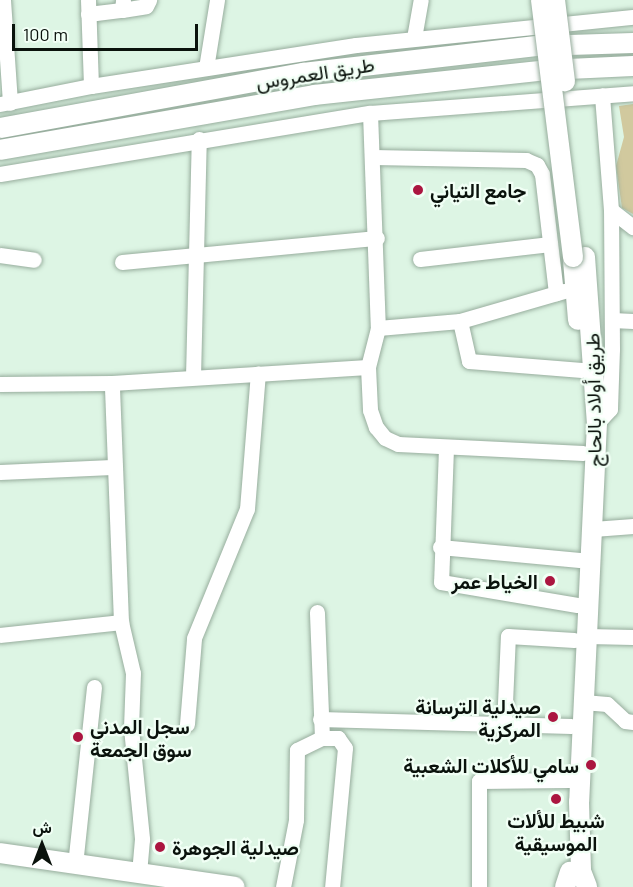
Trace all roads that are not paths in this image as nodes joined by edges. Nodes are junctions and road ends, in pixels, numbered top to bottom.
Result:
1 (3, 0) edge
2 (149, 0) edge
3 (217, 0) edge
4 (421, 0) edge
5 (541, 0) edge
6 (555, 0) edge
7 (122, 5) edge
8 (88, 7) edge
9 (633, 17) edge
10 (414, 38) junction
11 (633, 43) edge
12 (633, 66) edge
13 (206, 68) junction
14 (91, 86) junction
15 (633, 93) edge
16 (602, 95) junction
17 (5, 103) edge
18 (370, 113) junction
19 (0, 128) edge
20 (199, 139) junction
21 (0, 150) edge
22 (373, 157) junction
23 (0, 174) edge
24 (611, 210) junction
25 (633, 227) edge
26 (377, 238) junction
27 (550, 244) junction
28 (0, 255) edge
29 (196, 255) junction
30 (579, 257) junction
31 (420, 259) dead end
32 (34, 260) dead end
33 (122, 262) dead end
34 (565, 291) junction
35 (612, 320) junction
36 (460, 321) junction
37 (633, 321) edge
38 (378, 328) junction
39 (368, 367) junction
40 (582, 370) junction
41 (258, 373) junction
42 (193, 377) junction
43 (112, 383) junction
44 (0, 384) edge
45 (597, 423) junction
46 (446, 448) junction
47 (583, 453) junction
48 (112, 467) junction
49 (0, 472) edge
50 (633, 526) edge
51 (593, 529) junction
52 (440, 547) junction
53 (579, 560) junction
54 (577, 605) junction
55 (317, 612) dead end
56 (121, 622) junction
57 (0, 635) edge
58 (633, 637) edge
59 (581, 638) junction
60 (94, 687) dead end
61 (583, 702) junction
62 (320, 719) junction
63 (633, 722) edge
64 (187, 724) dead end
65 (504, 726) junction
66 (571, 726) junction
67 (322, 738) junction
68 (572, 793) junction
69 (0, 853) edge
70 (75, 865) junction
71 (139, 872) junction
72 (163, 882) edge
73 (569, 882) edge
74 (235, 887) edge
75 (283, 887) edge
76 (332, 887) edge
77 (479, 887) edge
78 (587, 887) edge

1 - 17 street
2 - 7 street
3 - 13 street
4 - 10 street
5 - 30 main road, طريق أولاد بالحاج, bridge
6 - 30 main road, طريق أولاد بالحاج, bridge
7 - 8 street
8 - 14 street
9 - 10 street
10 - 13 street
11 - 19 main road, طريق العمروس
12 - 21 main road, طريق العمروس
13 - 14 street
14 - 17 street
15 - 16 street
16 - 18 street
16 - 24 street
18 - 20 street
18 - 22 street
20 - 23 street
20 - 29 street
22 - 26 street
22 - 27 street
24 - 25 street
24 - 35 street
26 - 29 street
26 - 38 street
27 - 31 street
27 - 34 street
28 - 32 street
29 - 33 street
29 - 42 street
30 - 34 main road, طريق أولاد بالحاج
30 - 45 main road, طريق أولاد بالحاج
34 - 36 street
34 - 40 main road, طريق أولاد بالحاج
35 - 37 street
35 - 45 street
36 - 38 street
36 - 40 street
38 - 39 street
39 - 41 street
39 - 46 street
40 - 47 main road, طريق أولاد بالحاج
41 - 42 street
41 - 64 street
42 - 43 street
43 - 44 street
43 - 48 street
45 - 51 main road, طريق أولاد بالحاج
46 - 47 street
46 - 52 street
47 - 53 main road, طريق أولاد بالحاج
48 - 49 street
48 - 56 street
50 - 51 street
51 - 59 main road, طريق أولاد بالحاج
52 - 53 street
52 - 54 street
53 - 54 main road, طريق أولاد بالحاج
54 - 59 main road, طريق أولاد بالحاج
55 - 62 street
56 - 57 street
56 - 71 street
58 - 59 street
59 - 61 main road, طريق أولاد بالحاج
59 - 65 street
59 - 66 main road, طريق أولاد بالحاج
60 - 70 street
61 - 63 street
61 - 68 main road, طريق أولاد بالحاج
62 - 65 street
62 - 67 street
65 - 66 street
66 - 68 main road, طريق أولاد بالحاج
67 - 75 street
67 - 76 street
68 - 73 main road
68 - 77 street
68 - 78 main road
69 - 70 main road
70 - 71 main road
71 - 72 main road
72 - 74 main road

